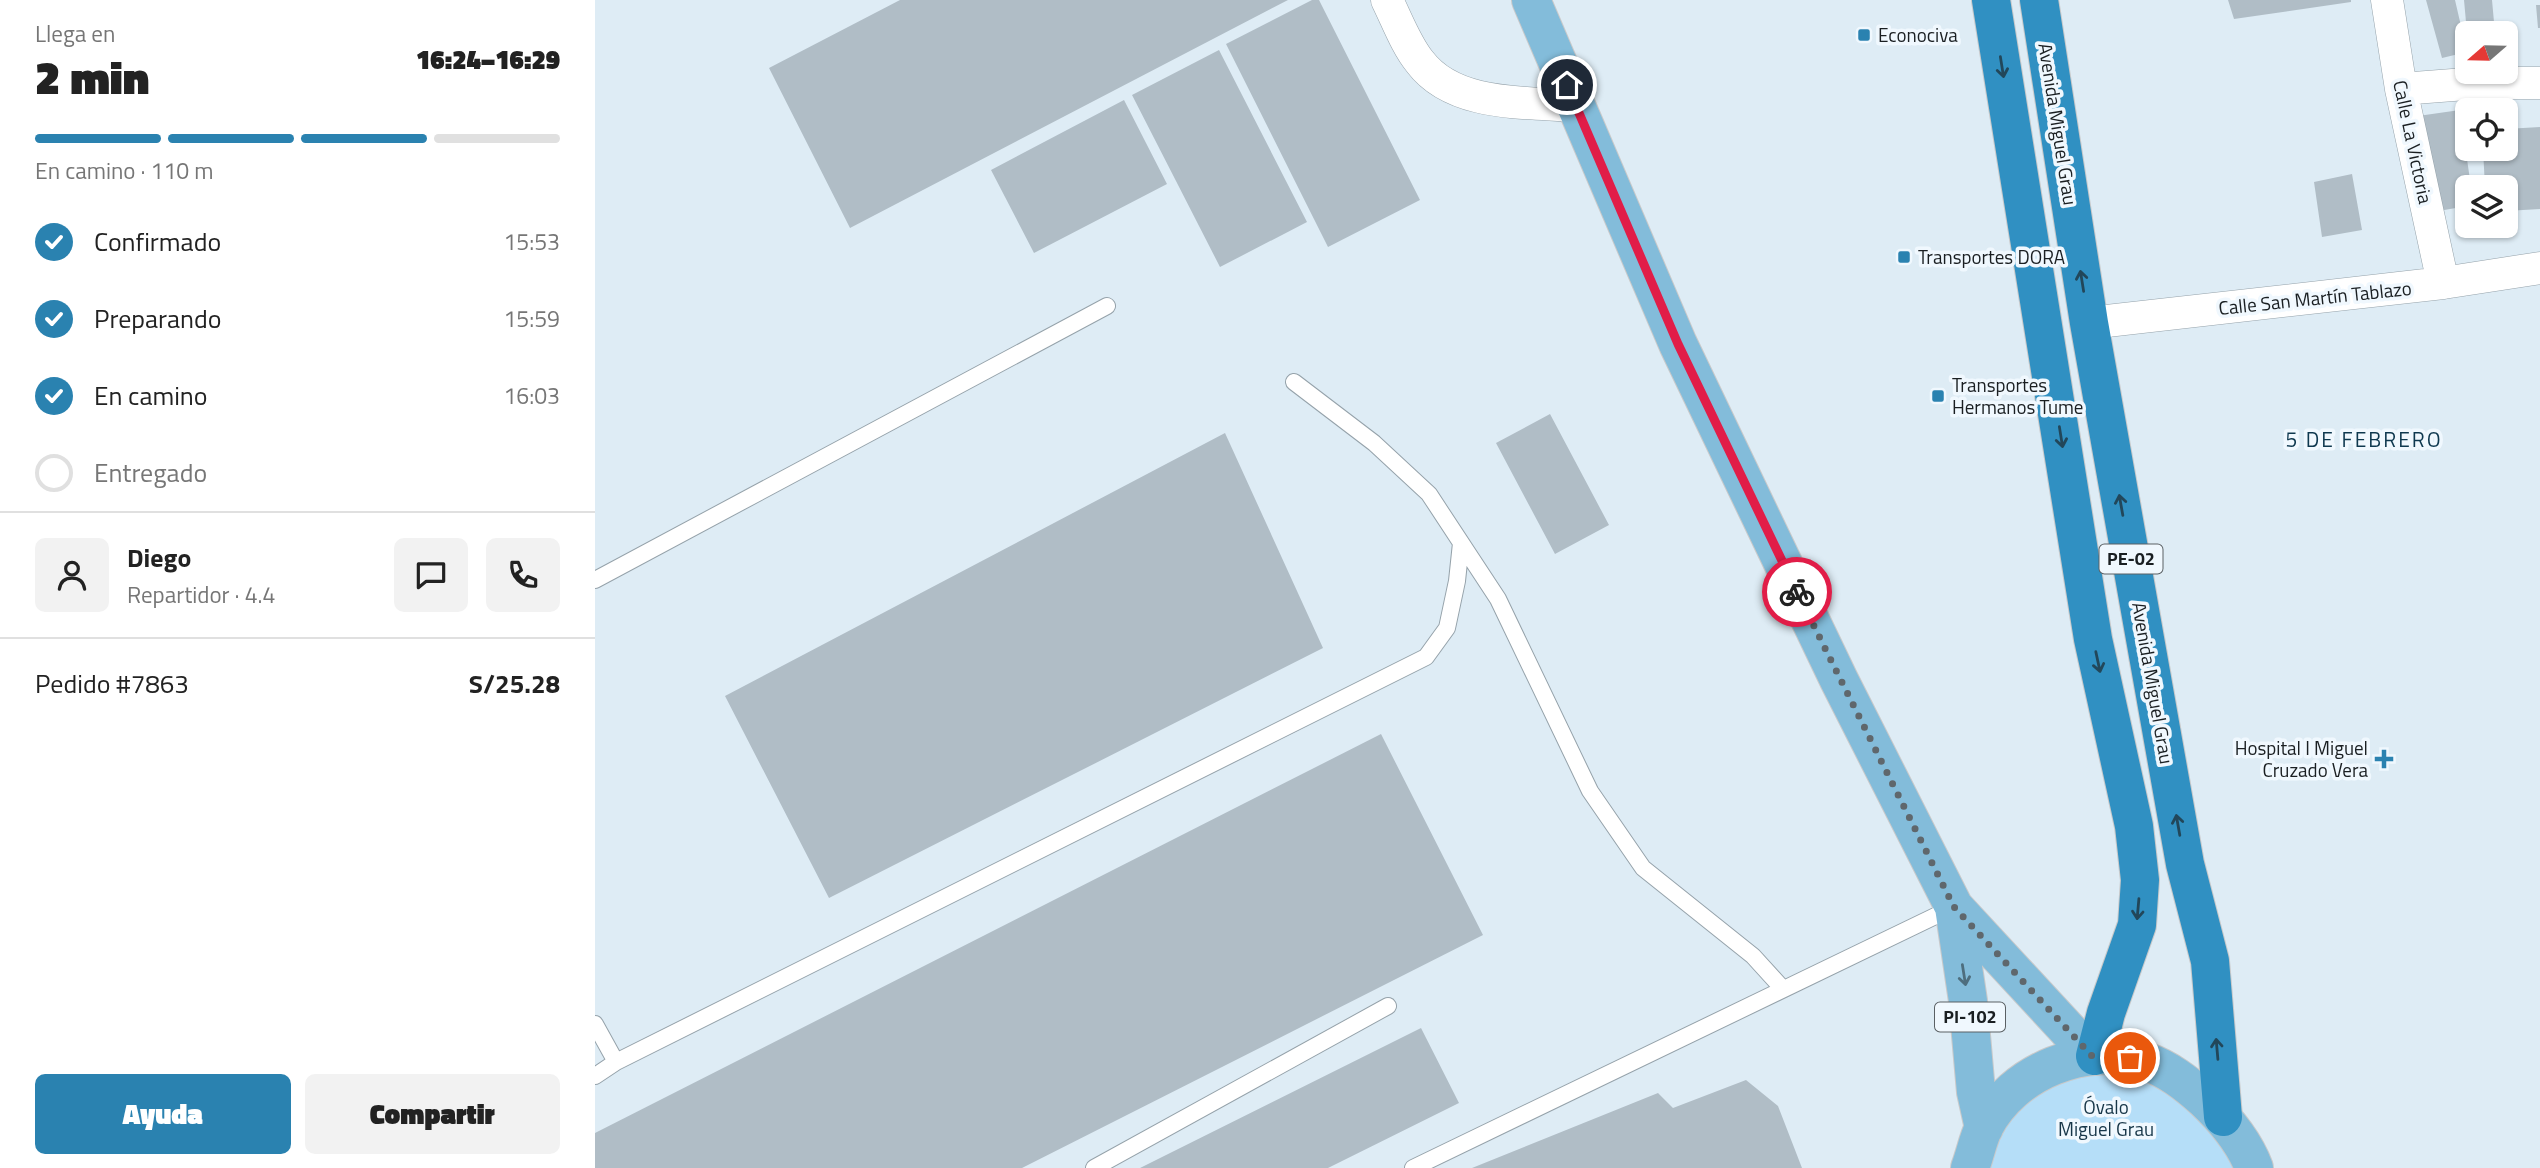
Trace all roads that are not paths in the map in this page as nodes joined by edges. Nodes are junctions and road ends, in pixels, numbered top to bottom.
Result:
1 (1387, 0) edge
2 (1531, 0) edge
3 (1991, 0) edge
4 (2039, 0) edge
5 (2387, 0) edge
6 (2540, 83) edge
7 (2401, 89) junction
8 (1576, 106) junction
9 (2540, 268) edge
10 (2443, 283) junction
11 (1107, 306) dead end
12 (2089, 323) junction
13 (1294, 382) dead end
14 (1461, 543) junction
15 (595, 580) edge
16 (1954, 907) junction
17 (1783, 989) junction
18 (1388, 1006) dead end
19 (595, 1024) edge
20 (2093, 1056) junction
21 (616, 1062) junction
22 (595, 1076) edge
23 (2223, 1117) junction
24 (1984, 1128) junction
25 (2260, 1164) edge
26 (1094, 1168) edge
27 (1413, 1168) edge
28 (1970, 1168) edge

1 - 8 street
2 - 8 main road, PI-102
3 -> 20 highway, PE-02
12 -> 4 highway, Avenida Miguel Grau / PE-02
5 - 7 street, Calle La Victoria
6 - 7 street
7 - 10 street, Calle La Victoria
8 - 16 main road, PI-102
9 - 10 street, Calle San Martín Tablazo
10 - 12 street, Calle San Martín Tablazo
11 - 15 lane
23 -> 12 highway, Avenida Miguel Grau / PE-02
13 - 14 lane
14 - 17 lane
14 - 21 lane
16 - 17 lane
16 - 20 main road, PI-102
16 -> 24 main road, PI-102
17 - 27 lane
18 - 26 lane
19 - 21 lane
20 - 23 main road, PE-02
20 - 24 main road, PE-02
21 - 22 lane
23 - 25 main road, PE-02
24 - 28 main road, PE-02

